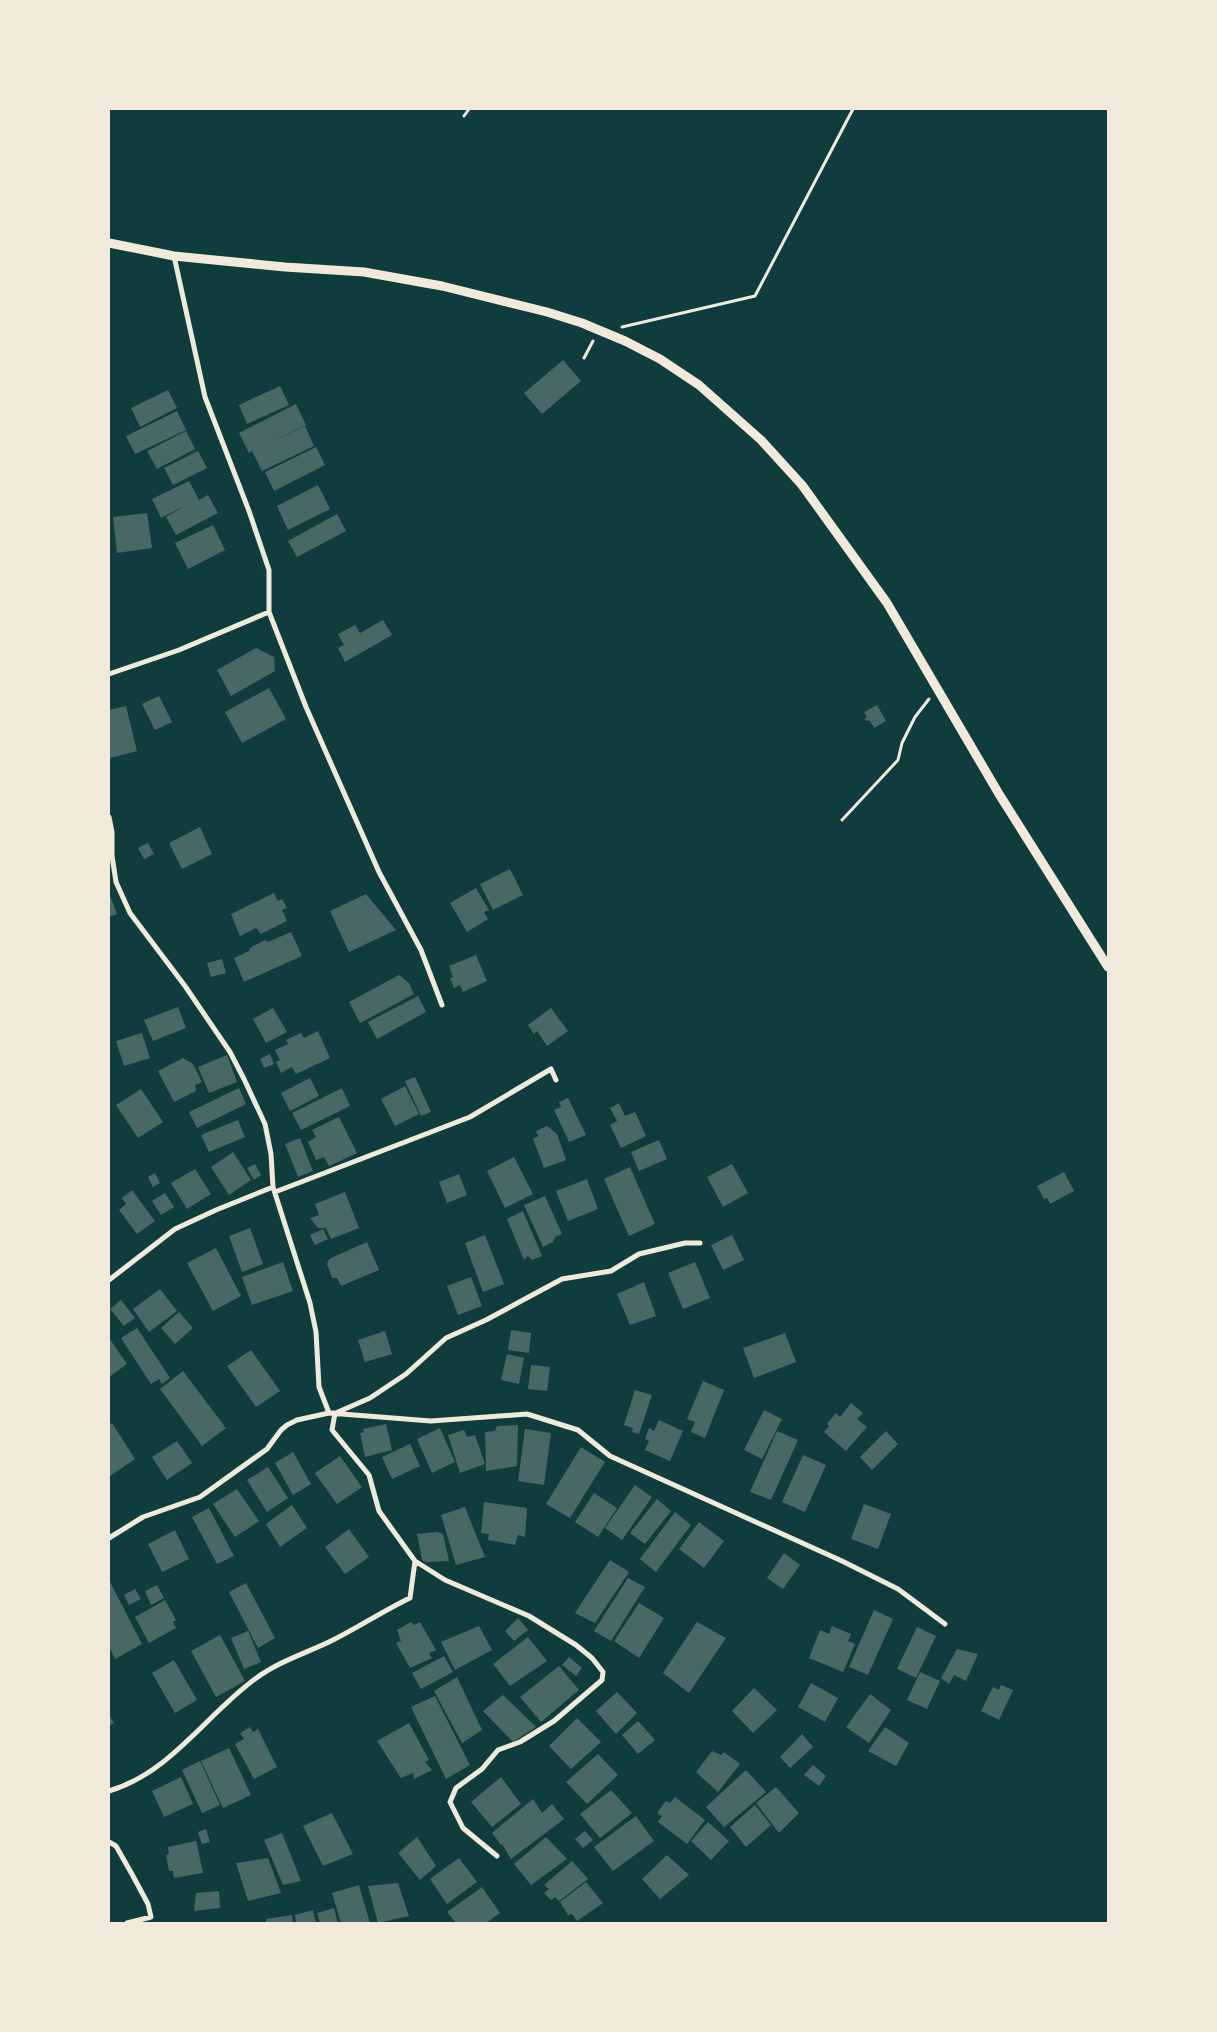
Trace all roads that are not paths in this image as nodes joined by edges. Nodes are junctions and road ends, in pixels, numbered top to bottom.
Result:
1 (109, 243) edge
2 (174, 256) junction
3 (269, 612) junction
4 (109, 674) edge
5 (109, 817) edge
6 (1108, 967) edge
7 (442, 1005) dead end
8 (556, 1080) dead end
9 (274, 1190) junction
10 (700, 1243) dead end
11 (109, 1280) edge
12 (332, 1413) junction
13 (109, 1538) edge
14 (415, 1561) junction
15 (945, 1624) dead end
16 (109, 1791) edge
17 (109, 1842) edge
18 (497, 1856) dead end
19 (127, 1923) edge

1 - 2 street
2 - 3 street
2 - 6 street
3 - 4 street
3 - 7 street
5 - 9 street
8 - 9 street
9 - 11 street
9 - 12 street
10 - 12 street
12 - 13 street
12 - 14 street
12 - 15 street
14 - 16 street
14 - 18 street
17 - 19 street

